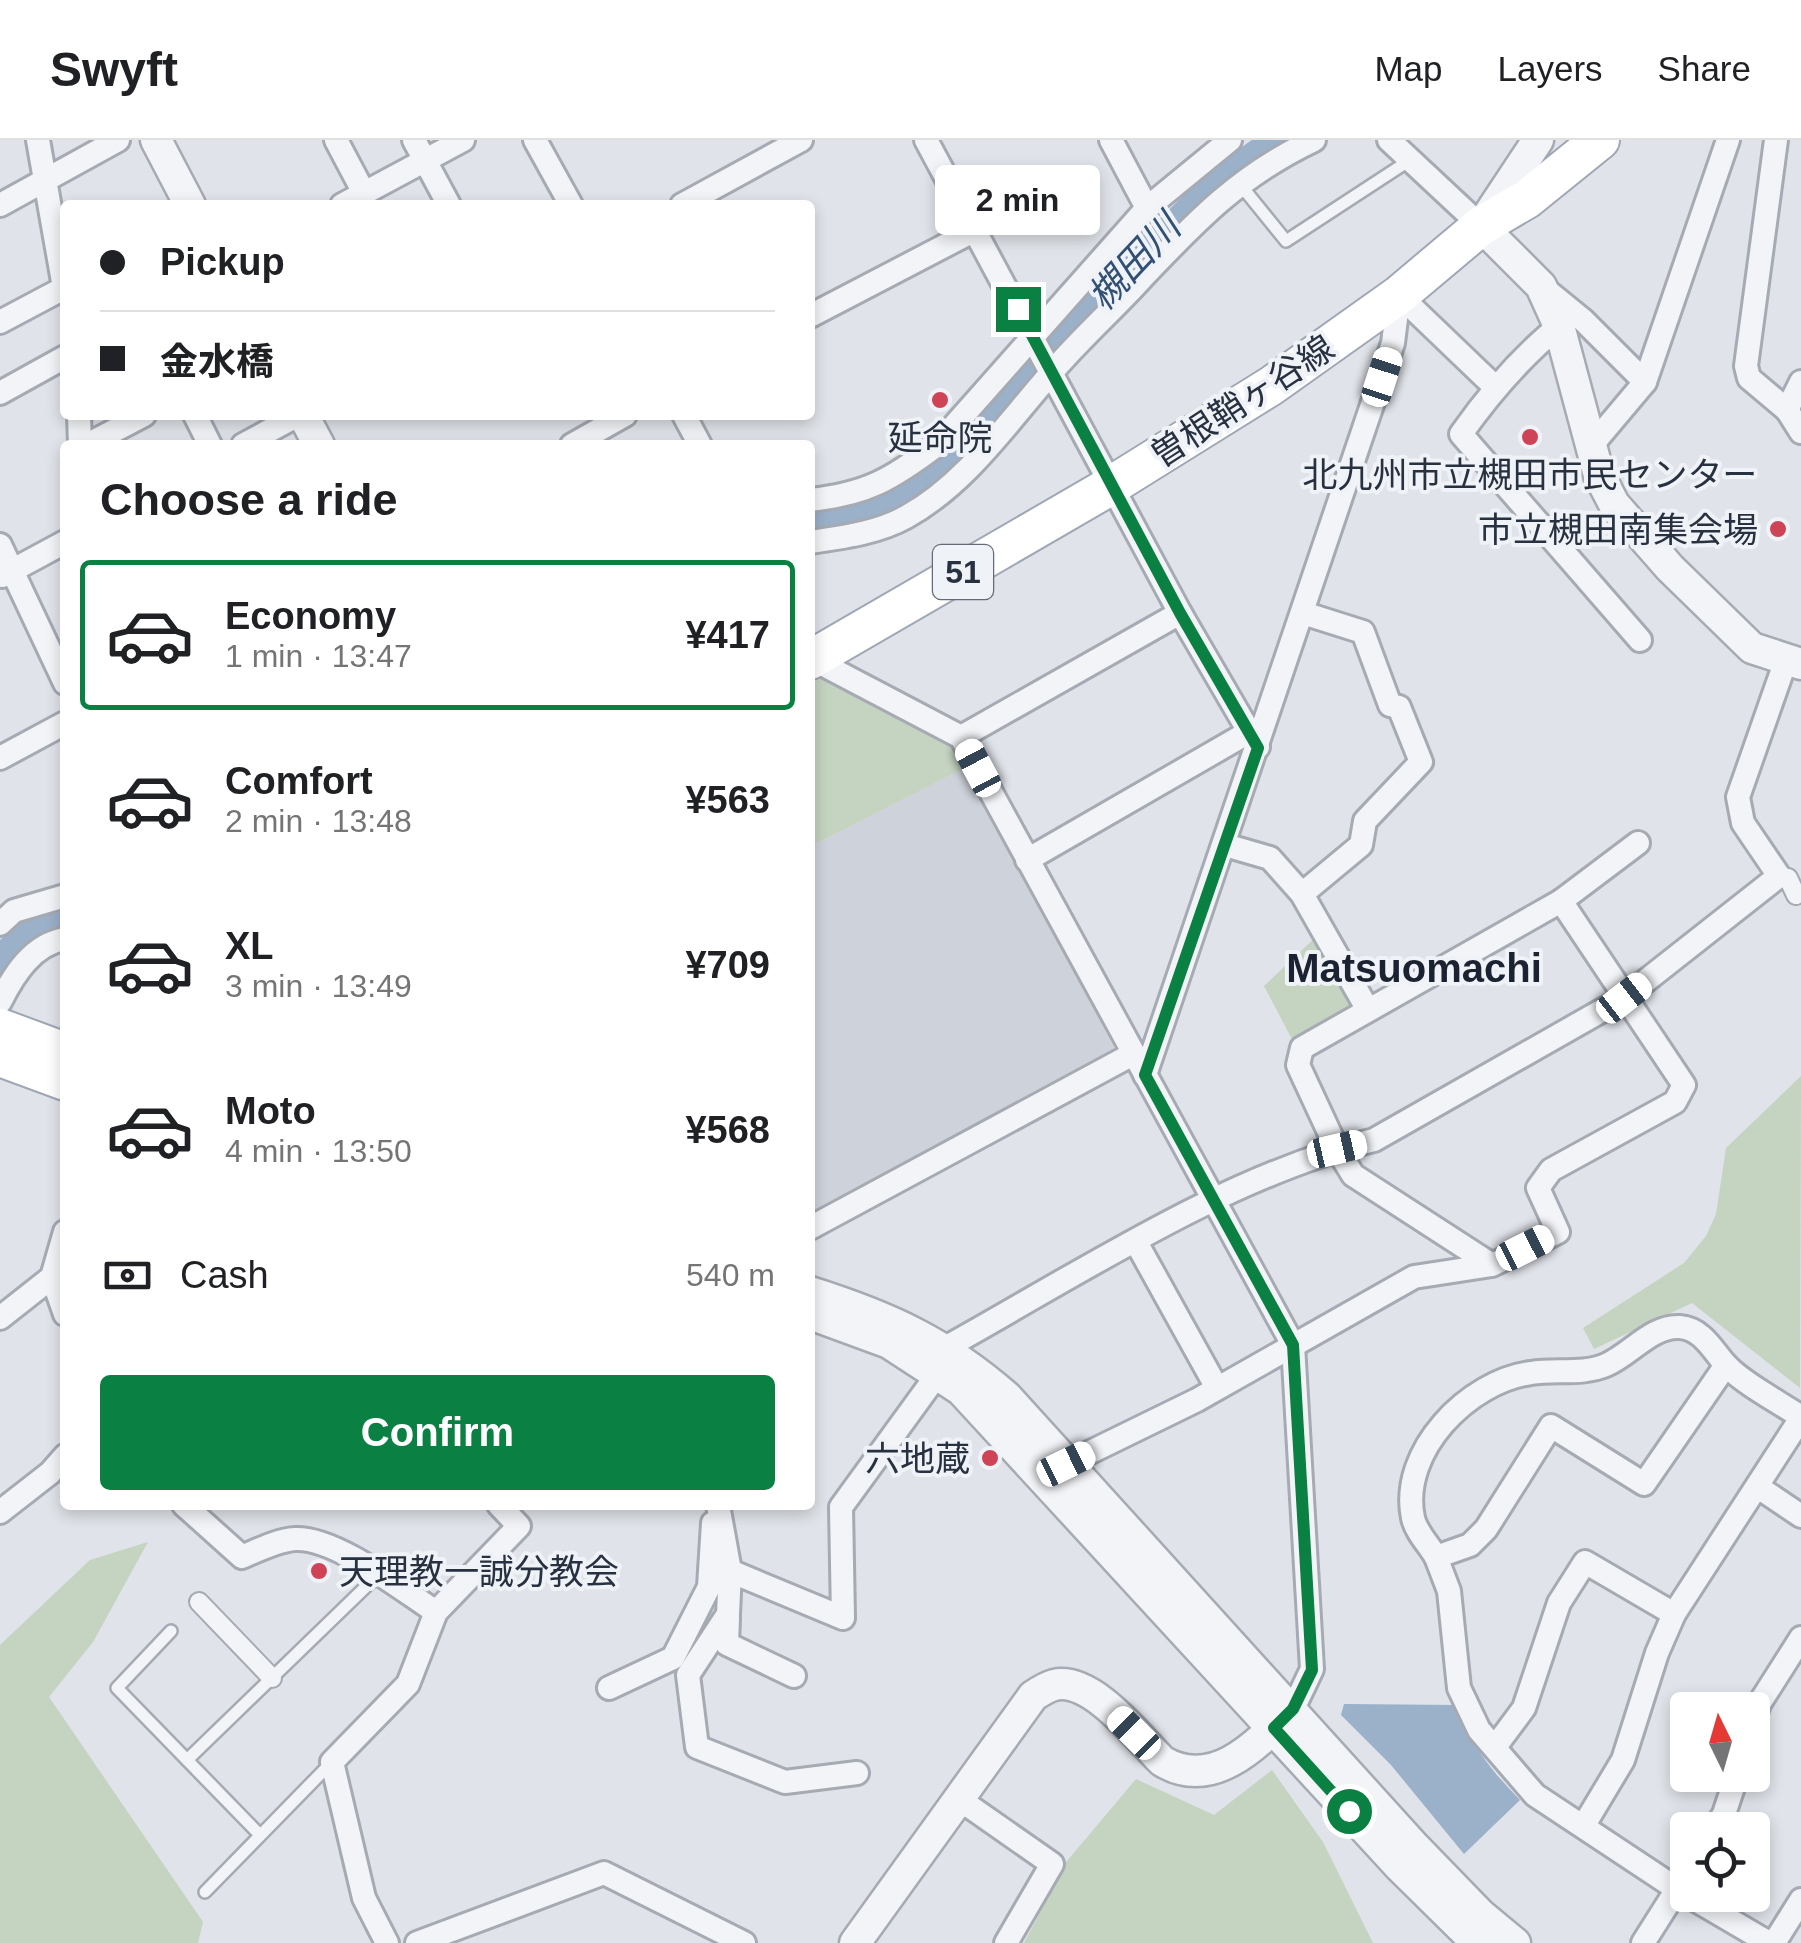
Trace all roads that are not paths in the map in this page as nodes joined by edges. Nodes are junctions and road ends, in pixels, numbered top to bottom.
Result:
1 (38, 140) edge
2 (118, 140) edge
3 (156, 140) edge
4 (336, 140) edge
5 (463, 140) edge
6 (536, 140) edge
7 (801, 140) edge
8 (926, 140) edge
9 (1111, 140) edge
10 (1230, 140) edge
11 (1314, 140) edge
12 (1390, 140) edge
13 (1538, 140) edge
14 (1728, 140) edge
15 (1776, 140) edge
16 (1594, 144) edge
17 (419, 150) edge
18 (1410, 160) junction
19 (45, 181) junction
20 (1239, 183) junction
21 (364, 193) junction
22 (187, 200) edge
23 (351, 200) edge
24 (446, 200) edge
25 (567, 200) edge
26 (691, 200) edge
27 (0, 205) edge
28 (1147, 208) junction
29 (1481, 226) junction
30 (974, 230) junction
31 (60, 267) edge
32 (1541, 286) junction
33 (60, 292) edge
34 (1399, 295) junction
35 (815, 313) edge
36 (0, 322) edge
37 (1559, 326) junction
38 (1032, 336) junction
39 (60, 360) edge
40 (1052, 372) junction
41 (1645, 382) junction
42 (1801, 382) edge
43 (1495, 387) junction
44 (0, 392) edge
45 (1787, 410) junction
46 (134, 420) edge
47 (291, 420) edge
48 (616, 420) edge
49 (1801, 432) edge
50 (94, 440) edge
51 (253, 440) edge
52 (581, 440) edge
53 (1592, 445) junction
54 (1112, 485) junction
55 (815, 499) edge
56 (815, 541) edge
57 (60, 545) edge
58 (0, 546) edge
59 (7, 573) edge
60 (1180, 613) junction
61 (1303, 613) junction
62 (56, 636) edge
63 (1640, 640) dead end
64 (815, 654) edge
65 (815, 658) edge
66 (1794, 662) edge
67 (60, 727) edge
68 (961, 737) junction
69 (1253, 740) junction
70 (0, 758) edge
71 (1638, 843) dead end
72 (1225, 845) junction
73 (1027, 860) junction
74 (1779, 876) junction
75 (1302, 894) junction
76 (1796, 896) dead end
77 (60, 897) edge
78 (1561, 901) junction
79 (0, 924) edge
80 (60, 940) edge
81 (1624, 998) junction
82 (0, 1002) edge
83 (1368, 1010) junction
84 (0, 1028) edge
85 (60, 1050) edge
86 (1133, 1054) junction
87 (0, 1057) edge
88 (1145, 1075) junction
89 (60, 1079) edge
90 (1337, 1149) junction
91 (1214, 1199) junction
92 (815, 1225) edge
93 (1136, 1242) junction
94 (60, 1249) edge
95 (1492, 1265) junction
96 (52, 1277) junction
97 (815, 1294) edge
98 (60, 1300) edge
99 (815, 1316) edge
100 (0, 1318) edge
101 (1293, 1345) junction
102 (936, 1364) junction
103 (1726, 1365) junction
104 (1217, 1388) junction
105 (1801, 1417) edge
106 (60, 1462) edge
107 (1066, 1464) junction
108 (1758, 1487) junction
109 (190, 1510) edge
110 (504, 1510) edge
111 (716, 1510) edge
112 (717, 1510) edge
113 (0, 1512) edge
114 (1801, 1516) edge
115 (1436, 1557) junction
116 (730, 1571) junction
117 (378, 1575) junction
118 (199, 1602) dead end
119 (436, 1612) junction
120 (728, 1614) junction
121 (1674, 1614) junction
122 (171, 1631) dead end
123 (1801, 1638) edge
124 (794, 1676) dead end
125 (272, 1678) junction
126 (609, 1688) dead end
127 (1767, 1692) edge
128 (1283, 1718) junction
129 (1495, 1748) junction
130 (187, 1760) junction
131 (332, 1762) junction
132 (857, 1773) dead end
133 (959, 1799) junction
134 (1584, 1825) junction
135 (260, 1836) junction
136 (1670, 1873) edge
137 (205, 1892) dead end
138 (1670, 1899) edge
139 (1801, 1900) edge
140 (1728, 1912) edge
141 (387, 1943) edge
142 (417, 1943) edge
143 (744, 1943) edge
144 (855, 1943) edge
145 (1006, 1943) edge
146 (1476, 1943) edge
147 (1515, 1943) edge
148 (1643, 1943) edge
149 (1772, 1943) edge

1 - 19 street
2 - 19 street
3 - 22 street
4 - 21 street
5 - 17 street
6 - 25 street
7 - 26 street
8 - 30 street
9 - 28 street
10 - 28 street
11 - 20 street
12 - 18 street
13 - 29 street
14 - 41 street
15 - 45 street
16 - 29 main road, 曽根鞘ヶ谷線 / 51
17 - 21 street
17 - 24 street
18 - 20 lane
18 - 29 street
19 - 27 street
19 - 31 street
20 - 40 street
21 - 23 street
28 - 38 street
29 - 32 street
29 - 34 main road, 曽根鞘ヶ谷線 / 51
30 - 35 street
30 - 38 street
32 - 37 street
32 - 41 street
33 - 36 street
34 - 43 street
34 - 54 main road, 曽根鞘ヶ谷線 / 51
34 - 61 street
37 - 43 street
37 - 53 street
38 - 40 street
38 - 55 street
39 - 44 street
40 - 54 street
40 - 56 street
41 - 53 street
42 - 45 street
43 - 63 street
45 - 49 street
46 - 50 street
47 - 51 street
48 - 52 street
53 - 66 street
54 - 60 street
54 - 64 main road, 曽根鞘ヶ谷線 / 51
57 - 59 street
58 - 59 street
59 - 62 street
60 - 68 street
60 - 69 street
61 - 69 street
61 - 75 street
65 - 68 street
66 - 74 street
67 - 70 street
68 - 73 street
69 - 72 street
69 - 73 street
71 - 78 street
72 - 75 street
72 - 88 street
73 - 86 street
74 - 76 street
74 - 81 street
75 - 83 street
77 - 79 street
78 - 81 street
78 - 83 street
80 - 82 street
81 - 90 street
81 - 95 street
83 - 90 street
84 - 85 main road
86 - 88 street
86 - 92 street
87 - 89 main road
88 - 91 street
90 - 91 street
90 - 95 street
91 - 93 street
91 - 101 street
93 - 102 street
93 - 104 street
94 - 96 street
95 - 101 street
96 - 98 street
96 - 100 street
97 - 102 street
99 - 102 street
101 - 104 street
101 - 128 street
102 - 107 street
102 - 116 street
102 - 128 street
103 - 105 street
103 - 115 street
103 - 115 street
104 - 107 street
105 - 108 street
106 - 113 street
107 - 128 street
108 - 114 street
108 - 121 street
109 - 117 street
110 - 119 street
111 - 126 street
112 - 116 street
115 - 129 street
116 - 120 street
117 - 119 street
117 - 125 lane
118 - 125 street
119 - 131 street
120 - 124 street
120 - 132 street
121 - 129 street
121 - 134 street
122 - 130 lane
123 - 127 street
125 - 130 lane
128 - 133 street
128 - 146 street
128 - 147 street
129 - 134 street
130 - 135 lane
131 - 135 lane
131 - 141 street
133 - 144 street
133 - 145 street
134 - 136 street
135 - 137 lane
138 - 148 street
139 - 149 street
140 - 149 street
142 - 143 street

